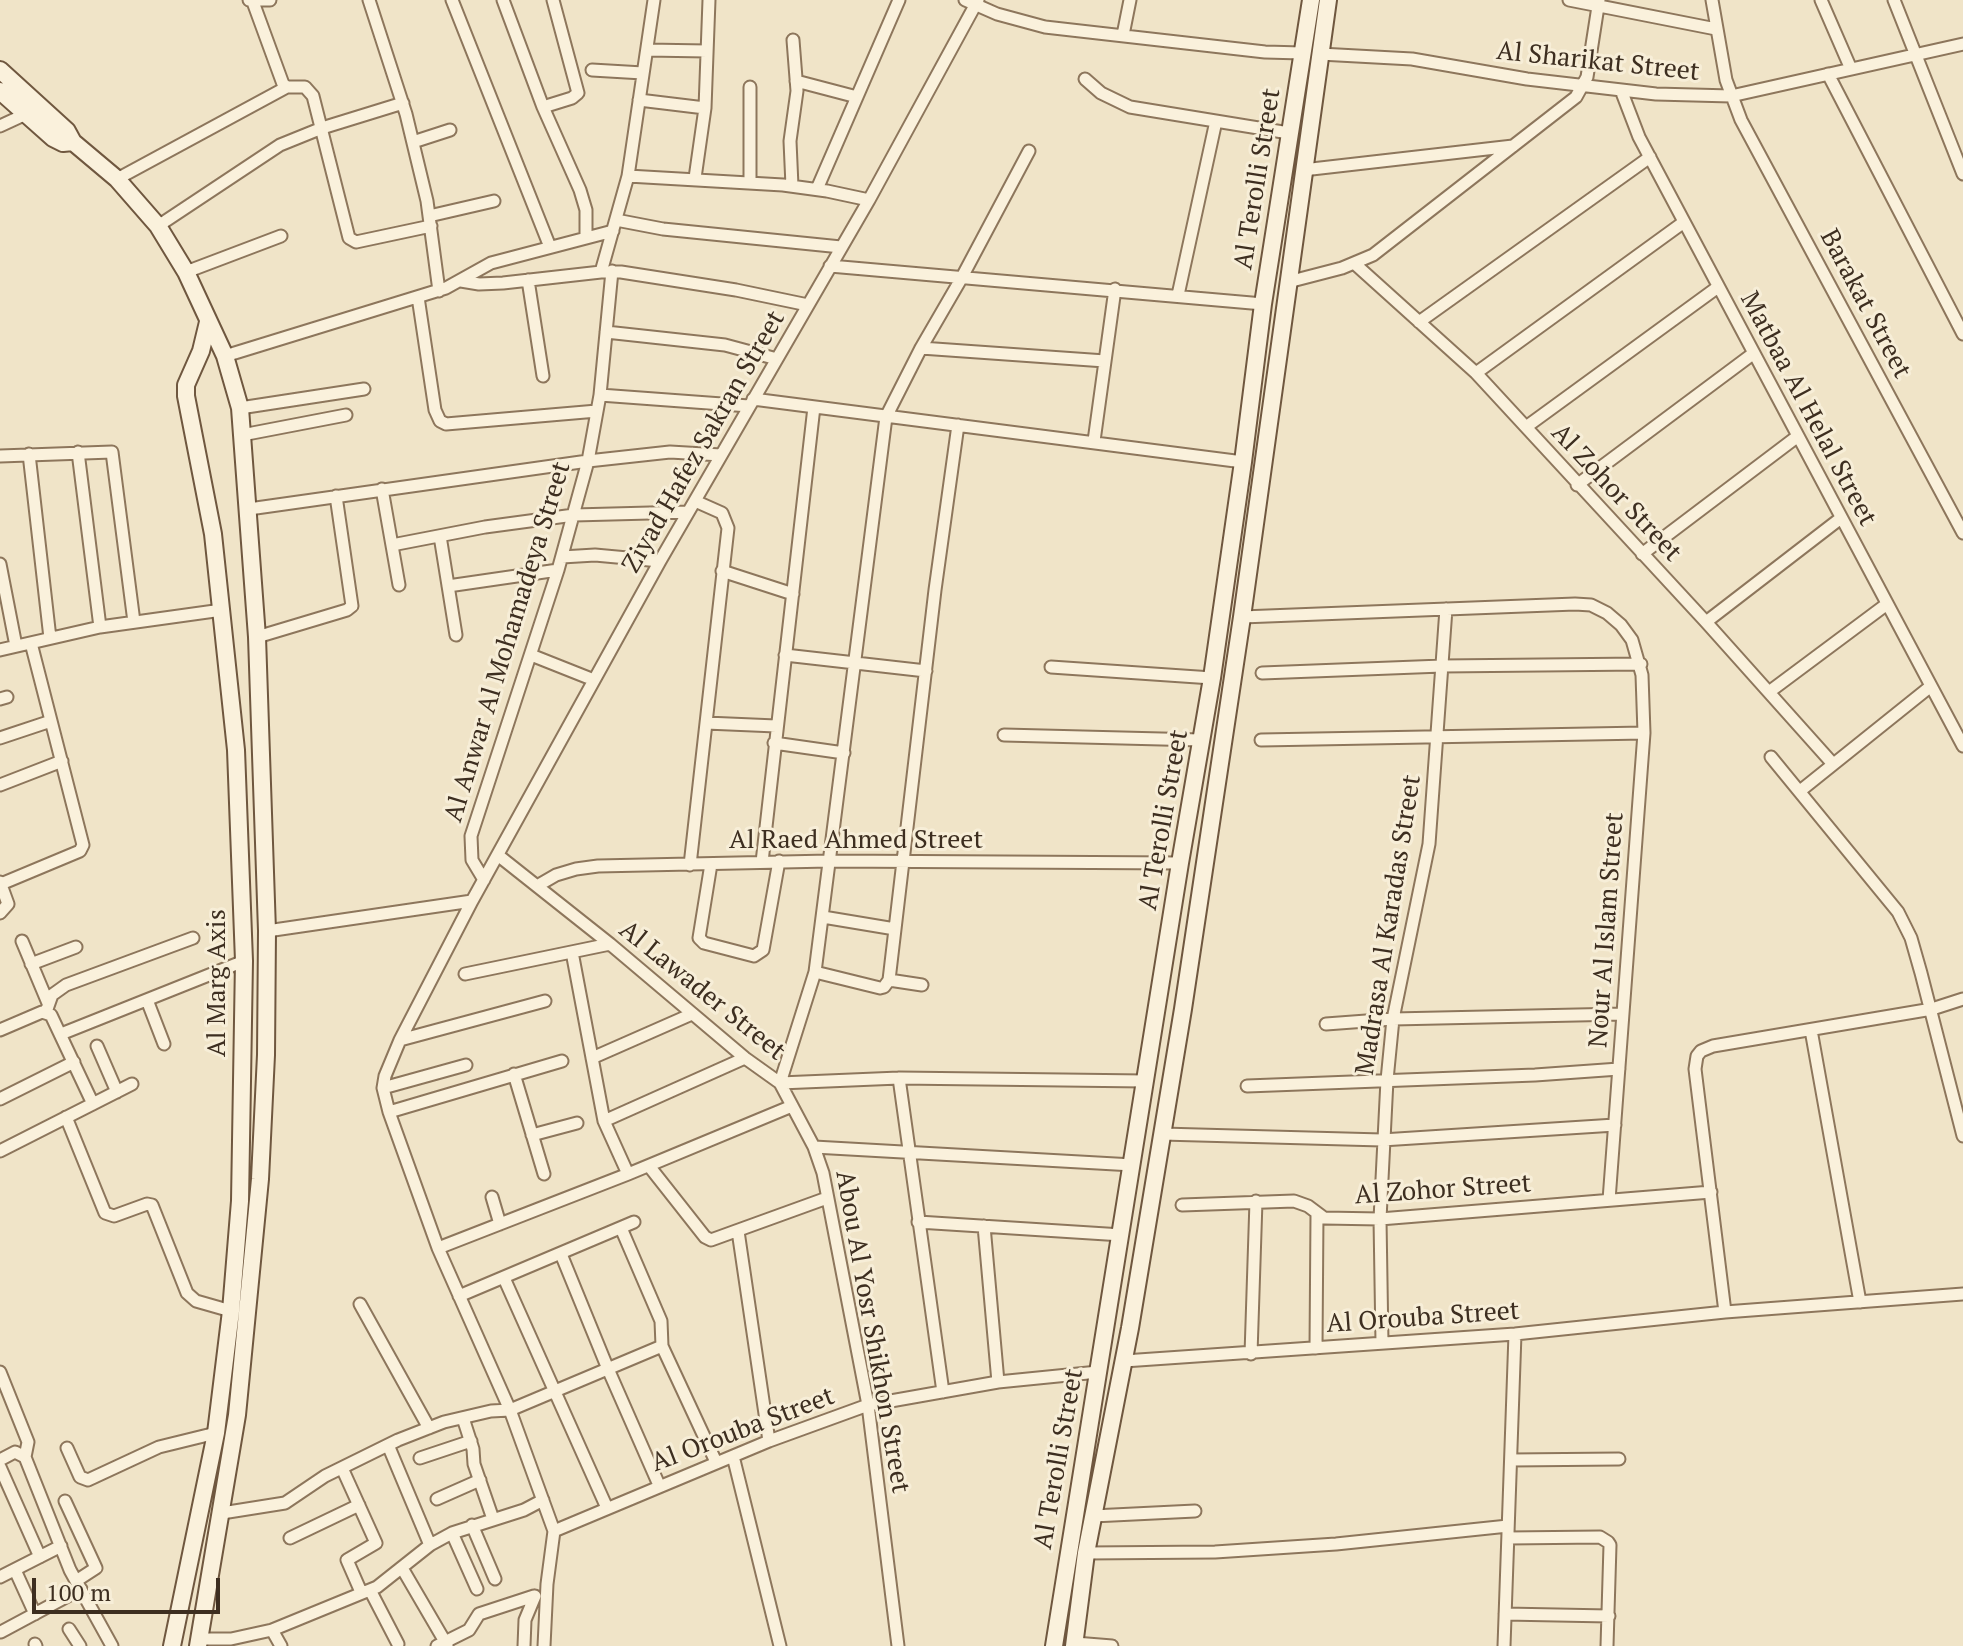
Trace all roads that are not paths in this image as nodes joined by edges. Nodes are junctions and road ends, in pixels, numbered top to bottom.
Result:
1 (270, 0) edge
2 (369, 0) edge
3 (452, 0) edge
4 (503, 0) edge
5 (553, 0) edge
6 (654, 0) edge
7 (709, 0) edge
8 (899, 0) edge
9 (1130, 0) edge
10 (1311, 0) edge
11 (1328, 0) edge
12 (1569, 0) edge
13 (1712, 0) edge
14 (1821, 0) edge
15 (1894, 0) edge
16 (251, 1) edge
17 (973, 2) edge
18 (1599, 3) edge
19 (1716, 29) junction
20 (1123, 35) junction
21 (793, 40) dead end
22 (1963, 44) edge
23 (647, 50) junction
24 (707, 51) junction
25 (1302, 53) junction
26 (1320, 54) junction
27 (1916, 54) junction
28 (1851, 69) junction
29 (0, 70) edge
30 (592, 70) dead end
31 (643, 73) junction
32 (1828, 74) junction
33 (1085, 79) dead end
34 (796, 81) junction
35 (1584, 86) junction
36 (287, 87) junction
37 (750, 87) dead end
38 (1621, 90) junction
39 (0, 91) edge
40 (1731, 96) junction
41 (857, 97) junction
42 (639, 100) junction
43 (403, 103) junction
44 (543, 107) junction
45 (705, 108) junction
46 (26, 114) junction
47 (1216, 121) junction
48 (0, 126) edge
49 (322, 128) junction
50 (450, 130) dead end
51 (1289, 133) junction
52 (73, 142) junction
53 (413, 142) junction
54 (1514, 146) junction
55 (1029, 151) dead end
56 (1650, 157) junction
57 (1303, 170) junction
58 (1963, 174) edge
59 (628, 176) junction
60 (695, 178) junction
61 (117, 179) junction
62 (750, 182) junction
63 (792, 186) junction
64 (817, 189) junction
65 (869, 200) junction
66 (494, 201) dead end
67 (430, 221) junction
68 (1684, 222) junction
69 (614, 225) junction
70 (158, 226) junction
71 (281, 236) dead end
72 (586, 237) junction
73 (550, 247) junction
74 (841, 247) junction
75 (1355, 264) junction
76 (830, 266) junction
77 (186, 272) junction
78 (606, 272) junction
79 (961, 279) junction
80 (528, 280) junction
81 (461, 281) junction
82 (1288, 282) junction
83 (1718, 287) junction
84 (1115, 289) junction
85 (439, 291) junction
86 (1178, 295) junction
87 (418, 297) junction
88 (1263, 304) junction
89 (808, 305) junction
90 (208, 322) junction
91 (1419, 322) junction
92 (606, 332) junction
93 (1963, 334) edge
94 (921, 348) junction
95 (1754, 353) junction
96 (225, 356) junction
97 (777, 359) junction
98 (1105, 361) junction
99 (1476, 373) junction
100 (543, 376) dead end
101 (364, 389) dead end
102 (600, 395) junction
103 (751, 403) junction
104 (814, 407) junction
105 (240, 408) junction
106 (597, 411) junction
107 (346, 415) dead end
108 (886, 417) junction
109 (958, 425) junction
110 (1526, 427) junction
111 (242, 435) junction
112 (1798, 436) junction
113 (1094, 441) junction
114 (78, 452) junction
115 (29, 454) junction
116 (721, 455) junction
117 (0, 456) edge
118 (588, 461) junction
119 (1243, 462) junction
120 (1577, 485) junction
121 (382, 489) junction
122 (336, 496) junction
123 (695, 501) junction
124 (249, 509) junction
125 (688, 512) junction
126 (574, 515) junction
127 (1841, 518) junction
128 (1963, 533) edge
129 (440, 536) junction
130 (392, 545) junction
131 (1642, 554) junction
132 (562, 557) junction
133 (660, 561) junction
134 (0, 564) edge
135 (558, 570) junction
136 (722, 571) junction
137 (399, 585) dead end
138 (448, 586) junction
139 (793, 594) junction
140 (1887, 604) junction
141 (1446, 609) junction
142 (222, 610) junction
143 (1242, 617) junction
144 (134, 622) junction
145 (1706, 622) junction
146 (100, 627) junction
147 (456, 635) dead end
148 (257, 637) junction
149 (50, 638) junction
150 (31, 643) junction
151 (16, 646) junction
152 (0, 650) edge
153 (531, 655) junction
154 (785, 655) junction
155 (856, 663) junction
156 (1641, 664) junction
157 (1442, 666) junction
158 (1051, 667) dead end
159 (926, 671) junction
160 (1262, 673) dead end
161 (1212, 678) junction
162 (594, 680) junction
163 (1931, 686) junction
164 (1769, 692) junction
165 (51, 721) junction
166 (706, 723) junction
167 (776, 726) junction
168 (1644, 733) junction
169 (1004, 735) dead end
170 (1437, 736) junction
171 (0, 738) edge
172 (1201, 740) junction
173 (1261, 740) dead end
174 (774, 743) junction
175 (1963, 746) edge
176 (844, 753) junction
177 (1771, 757) dead end
178 (62, 761) junction
179 (1833, 764) junction
180 (0, 785) edge
181 (1800, 791) junction
182 (499, 856) junction
183 (779, 861) junction
184 (829, 861) junction
185 (903, 861) junction
186 (762, 862) junction
187 (1180, 863) junction
188 (711, 864) junction
189 (690, 865) junction
190 (484, 880) junction
191 (0, 883) edge
192 (537, 886) junction
193 (472, 901) junction
194 (1, 913) edge
195 (823, 917) junction
196 (895, 929) junction
197 (267, 931) junction
198 (193, 938) dead end
199 (22, 941) dead end
200 (610, 944) junction
201 (76, 947) dead end
202 (572, 952) junction
203 (244, 961) junction
204 (31, 964) junction
205 (815, 972) junction
206 (465, 974) dead end
207 (889, 980) junction
208 (922, 985) dead end
209 (1963, 999) edge
210 (147, 1000) junction
211 (545, 1001) dead end
212 (1157, 1006) junction
213 (47, 1008) junction
214 (1183, 1009) junction
215 (1932, 1009) junction
216 (692, 1014) junction
217 (1623, 1014) junction
218 (1393, 1019) junction
219 (1326, 1024) dead end
220 (0, 1030) edge
221 (1811, 1030) junction
222 (61, 1034) junction
223 (400, 1040) junction
224 (164, 1044) dead end
225 (97, 1046) dead end
226 (592, 1058) junction
227 (745, 1058) junction
228 (562, 1061) dead end
229 (74, 1062) junction
230 (466, 1065) dead end
231 (1619, 1069) junction
232 (514, 1074) junction
233 (899, 1078) junction
234 (1387, 1080) junction
235 (1145, 1081) junction
236 (780, 1083) junction
237 (132, 1084) dead end
238 (1247, 1086) dead end
239 (383, 1088) junction
240 (117, 1092) junction
241 (0, 1099) edge
242 (93, 1104) junction
243 (792, 1106) junction
244 (389, 1112) junction
245 (66, 1117) junction
246 (604, 1121) junction
247 (577, 1123) dead end
248 (1615, 1125) junction
249 (1162, 1134) junction
250 (532, 1135) junction
251 (1963, 1136) edge
252 (1382, 1140) junction
253 (814, 1147) junction
254 (0, 1151) edge
255 (909, 1153) junction
256 (1133, 1165) junction
257 (649, 1166) junction
258 (544, 1174) dead end
259 (628, 1174) junction
260 (1711, 1192) junction
261 (492, 1197) dead end
262 (827, 1198) junction
263 (1609, 1200) junction
264 (1256, 1201) junction
265 (1182, 1205) dead end
266 (1317, 1214) junction
267 (1380, 1219) junction
268 (634, 1222) dead end
269 (918, 1222) junction
270 (500, 1224) junction
271 (984, 1226) junction
272 (621, 1228) junction
273 (738, 1231) junction
274 (1122, 1235) junction
275 (438, 1248) junction
276 (561, 1254) junction
277 (504, 1278) junction
278 (1963, 1294) edge
279 (459, 1296) junction
280 (1860, 1302) junction
281 (360, 1304) dead end
282 (231, 1311) junction
283 (1725, 1312) junction
284 (237, 1334) junction
285 (1515, 1334) junction
286 (1382, 1343) junction
287 (662, 1346) junction
288 (1316, 1348) junction
289 (1251, 1354) junction
290 (1124, 1361) junction
291 (608, 1369) junction
292 (0, 1372) edge
293 (1098, 1372) junction
294 (998, 1382) junction
295 (555, 1392) junction
296 (943, 1392) junction
297 (868, 1405) junction
298 (510, 1410) junction
299 (463, 1418) junction
300 (429, 1428) junction
301 (216, 1433) junction
302 (471, 1441) junction
303 (769, 1441) junction
304 (388, 1445) junction
305 (67, 1448) dead end
306 (733, 1456) junction
307 (25, 1457) junction
308 (420, 1458) dead end
309 (1619, 1459) dead end
310 (0, 1460) edge
311 (1511, 1460) junction
312 (716, 1462) junction
313 (0, 1467) edge
314 (342, 1468) junction
315 (480, 1480) junction
316 (659, 1485) junction
317 (437, 1499) dead end
318 (543, 1500) junction
319 (65, 1501) dead end
320 (359, 1505) junction
321 (607, 1508) junction
322 (1195, 1511) dead end
323 (222, 1513) junction
324 (1093, 1516) junction
325 (493, 1519) junction
326 (472, 1525) junction
327 (554, 1531) junction
328 (1508, 1532) junction
329 (452, 1533) junction
330 (290, 1538) dead end
331 (430, 1545) junction
332 (61, 1546) junction
333 (1086, 1553) junction
334 (40, 1557) junction
335 (402, 1568) junction
336 (15, 1570) junction
337 (0, 1576) edge
338 (495, 1579) dead end
339 (547, 1584) junction
340 (78, 1585) junction
341 (477, 1589) dead end
342 (366, 1591) junction
343 (534, 1596) junction
344 (35, 1614) junction
345 (1505, 1614) junction
346 (1609, 1616) junction
347 (69, 1629) dead end
348 (272, 1630) junction
349 (1, 1632) edge
350 (198, 1642) edge
351 (398, 1644) dead end
352 (1074, 1644) edge
353 (443, 1645) edge
354 (80, 1646) edge
355 (112, 1646) edge
356 (172, 1646) edge
357 (281, 1646) edge
358 (524, 1646) edge
359 (544, 1646) edge
360 (780, 1646) edge
361 (898, 1646) edge
362 (1054, 1646) edge
363 (1112, 1646) edge
364 (1504, 1646) edge
365 (1607, 1646) edge

1 - 16 street
2 - 43 street
3 - 73 street
4 - 44 street
5 - 44 street
6 - 23 street, Al Anwar Al Mohamadeya Street
7 - 24 street
8 - 41 street
9 - 20 street
10 - 25 street, Al Terolli Street
11 - 26 street, Al Terolli Street
12 - 18 street
13 - 19 street, Barakat Street
14 - 28 street
15 - 27 street
16 - 36 street
17 - 20 street
17 - 65 street, Ziyad Hafez Sakran Street
18 - 19 street
18 - 35 street
19 - 40 street, Barakat Street
20 - 25 street
21 - 34 street
22 - 27 street, Al Sharikat Street
23 - 24 street
23 - 31 street, Al Anwar Al Mohamadeya Street
24 - 45 street
25 - 51 street, Al Terolli Street
26 - 35 street, Al Sharikat Street
26 - 57 street, Al Terolli Street
27 - 28 street, Al Sharikat Street
27 - 58 street
28 - 32 street, Al Sharikat Street
29 - 52 street, Al Marg Axis
30 - 31 street
31 - 42 street, Al Anwar Al Mohamadeya Street
32 - 40 street, Al Sharikat Street
32 - 93 street
33 - 47 street
34 - 41 street
34 - 63 street
35 - 38 street, Al Sharikat Street
35 - 54 street
36 - 49 street
36 - 61 street
37 - 62 street
38 - 40 street, Al Sharikat Street
38 - 56 street, Matbaa Al Helal Street
39 - 46 street, Al Marg Axis
40 - 128 street, Barakat Street
41 - 64 street
42 - 45 street
42 - 59 street, Al Anwar Al Mohamadeya Street
43 - 49 street
43 - 53 street
44 - 72 street
45 - 60 street
46 - 48 street
46 - 52 street, Al Marg Axis
47 - 51 street
47 - 86 street
49 - 67 street
49 - 70 street
50 - 53 street
51 - 88 street, Al Terolli Street
52 - 61 street, Al Marg Axis
53 - 67 street
54 - 57 street
54 - 75 street
55 - 79 street
56 - 68 street, Matbaa Al Helal Street
56 - 91 street
57 - 82 street, Al Terolli Street
59 - 60 street
59 - 69 street, Al Anwar Al Mohamadeya Street
60 - 62 street
61 - 70 street, Al Marg Axis
62 - 63 street
63 - 64 street
64 - 65 street
65 - 74 street, Ziyad Hafez Sakran Street
66 - 67 street
67 - 85 street
68 - 83 street, Matbaa Al Helal Street
68 - 99 street
69 - 72 street
69 - 74 street
69 - 78 street, Al Anwar Al Mohamadeya Street
70 - 77 street, Al Marg Axis
71 - 77 street
72 - 73 street
73 - 81 street
74 - 76 street, Ziyad Hafez Sakran Street
75 - 82 street
75 - 91 street, Al Zohor Street
76 - 79 street
76 - 89 street, Ziyad Hafez Sakran Street
77 - 90 street, Al Marg Axis
78 - 80 street
78 - 89 street
78 - 92 street, Al Anwar Al Mohamadeya Street
79 - 84 street
79 - 94 street
80 - 81 street
80 - 100 street
81 - 85 street
82 - 143 street, Al Terolli Street
83 - 95 street, Matbaa Al Helal Street
83 - 110 street
84 - 86 street
84 - 98 street
85 - 87 street
86 - 88 street
87 - 96 street
87 - 106 street
88 - 119 street, Al Terolli Street
89 - 97 street, Ziyad Hafez Sakran Street
90 - 96 street, Al Marg Axis
90 - 142 street, Al Marg Axis
91 - 99 street, Al Zohor Street
92 - 97 street
92 - 102 street, Al Anwar Al Mohamadeya Street
94 - 98 street
94 - 108 street
95 - 112 street, Matbaa Al Helal Street
95 - 120 street
96 - 105 street, Al Marg Axis
97 - 103 street, Ziyad Hafez Sakran Street
98 - 113 street
99 - 110 street, Al Zohor Street
101 - 105 street
102 - 103 street
102 - 106 street, Al Anwar Al Mohamadeya Street
103 - 104 street
103 - 116 street, Ziyad Hafez Sakran Street
104 - 108 street
104 - 139 street
105 - 111 street, Al Marg Axis
106 - 118 street, Al Anwar Al Mohamadeya Street
107 - 111 street
108 - 109 street
108 - 155 street
109 - 113 street
109 - 159 street
110 - 120 street, Al Zohor Street
111 - 124 street, Al Marg Axis
112 - 127 street, Matbaa Al Helal Street
112 - 131 street
113 - 119 street
114 - 115 street
114 - 144 street
114 - 146 street
115 - 117 street
115 - 149 street
116 - 118 street
116 - 123 street, Ziyad Hafez Sakran Street
118 - 121 street
118 - 126 street, Al Anwar Al Mohamadeya Street
119 - 161 street, Al Terolli Street
120 - 131 street, Al Zohor Street
121 - 122 street
121 - 130 street
122 - 124 street
122 - 148 street
123 - 125 street, Ziyad Hafez Sakran Street
123 - 136 street
124 - 148 street, Al Marg Axis
125 - 126 street
125 - 133 street, Ziyad Hafez Sakran Street
126 - 129 street
126 - 132 street, Al Anwar Al Mohamadeya Street
127 - 140 street, Matbaa Al Helal Street
127 - 145 street
129 - 130 street
129 - 138 street
130 - 137 street
131 - 145 street, Al Zohor Street
132 - 133 street
132 - 135 street, Al Anwar Al Mohamadeya Street
133 - 162 street, Ziyad Hafez Sakran Street
134 - 151 street
135 - 138 street
135 - 153 street, Al Anwar Al Mohamadeya Street
136 - 139 street
136 - 166 street
138 - 147 street
139 - 154 street
140 - 163 street, Matbaa Al Helal Street
140 - 164 street
141 - 143 street
141 - 156 street
141 - 157 street, Madrasa Al Karadas Street
142 - 144 street
142 - 203 street, Al Marg Axis
143 - 214 street, Al Terolli Street
144 - 146 street
145 - 164 street, Al Zohor Street
146 - 149 street
148 - 197 street, Al Marg Axis
149 - 150 street
150 - 151 street
150 - 165 street
151 - 152 street
153 - 162 street
153 - 190 street, Al Anwar Al Mohamadeya Street
154 - 155 street
154 - 167 street
155 - 159 street
155 - 176 street
156 - 157 street
156 - 168 street, Nour Al Islam Street
157 - 160 street
157 - 170 street, Madrasa Al Karadas Street
158 - 161 street
159 - 185 street
161 - 172 street, Al Terolli Street
162 - 182 street, Ziyad Hafez Sakran Street
163 - 175 street, Matbaa Al Helal Street
163 - 179 street
164 - 179 street, Al Zohor Street
165 - 171 street
165 - 178 street
166 - 167 street
166 - 189 street
167 - 174 street
168 - 170 street
168 - 217 street, Nour Al Islam Street
169 - 172 street
170 - 173 street
170 - 218 street, Madrasa Al Karadas Street
172 - 187 street, Al Terolli Street
174 - 176 street
174 - 186 street
176 - 184 street
177 - 181 street
178 - 180 street
178 - 191 street
179 - 181 street
181 - 215 street
182 - 190 street, Ziyad Hafez Sakran Street
182 - 192 street, Al Lawader Street
183 - 184 street, Al Raed Ahmed Street
183 - 186 street, Al Raed Ahmed Street
183 - 188 street
184 - 185 street, Al Raed Ahmed Street
184 - 195 street
185 - 187 street, Al Raed Ahmed Street
185 - 196 street
186 - 188 street, Al Raed Ahmed Street
187 - 212 street, Al Terolli Street
188 - 189 street, Al Raed Ahmed Street
189 - 192 street, Al Raed Ahmed Street
190 - 193 street, Ziyad Hafez Sakran Street
191 - 194 street
192 - 200 street, Al Lawader Street
193 - 197 street
193 - 223 street, Ziyad Hafez Sakran Street
195 - 196 street
195 - 205 street
196 - 207 street
197 - 284 street, Al Marg Axis
198 - 213 street
199 - 204 street
200 - 202 street
200 - 216 street, Al Lawader Street
201 - 204 street
202 - 206 street
202 - 226 street
203 - 210 street
203 - 282 street, Al Marg Axis
204 - 213 street
205 - 207 street
205 - 236 street
207 - 208 street
209 - 215 street
210 - 222 street
210 - 224 street
211 - 223 street
212 - 214 street
212 - 235 street, Al Terolli Street
213 - 220 street
213 - 222 street
214 - 249 street, Al Terolli Street
215 - 221 street
215 - 251 street
216 - 226 street
216 - 227 street, Al Lawader Street
217 - 218 street
217 - 231 street, Nour Al Islam Street
218 - 219 street
218 - 234 street, Madrasa Al Karadas Street
221 - 260 street
221 - 280 street
222 - 229 street
223 - 239 street, Ziyad Hafez Sakran Street
225 - 240 street
226 - 246 street
227 - 236 street, Al Lawader Street
227 - 246 street
228 - 232 street
229 - 241 street
229 - 242 street
230 - 239 street
231 - 234 street
231 - 248 street, Nour Al Islam Street
232 - 244 street
232 - 250 street
233 - 235 street, Al Lawader Street
233 - 236 street, Al Lawader Street
233 - 255 street
234 - 238 street
234 - 252 street, Madrasa Al Karadas Street
235 - 256 street, Al Terolli Street
236 - 243 street, Abou Al Yosr Shikhon Street
237 - 240 street
239 - 244 street
240 - 242 street
242 - 245 street
243 - 253 street, Abou Al Yosr Shikhon Street
243 - 257 street
244 - 275 street
245 - 254 street
245 - 282 street
246 - 259 street
247 - 250 street
248 - 252 street
248 - 263 street, Nour Al Islam Street
249 - 252 street
249 - 290 street, Al Terolli Street
250 - 258 street
252 - 267 street, Madrasa Al Karadas Street
253 - 255 street
253 - 262 street, Abou Al Yosr Shikhon Street
255 - 256 street
255 - 269 street
256 - 274 street, Al Terolli Street
257 - 259 street
257 - 273 street
259 - 270 street
260 - 263 street, Al Zohor Street
260 - 283 street
261 - 270 street
262 - 273 street
262 - 297 street, Abou Al Yosr Shikhon Street
263 - 267 street, Al Zohor Street
264 - 265 street, Al Zohor Street
264 - 266 street, Al Zohor Street
264 - 289 street
266 - 267 street, Al Zohor Street
266 - 288 street
267 - 286 street, Madrasa Al Karadas Street
268 - 272 street
269 - 271 street
269 - 296 street
270 - 275 street
271 - 274 street
271 - 294 street
272 - 276 street
272 - 287 street
273 - 303 street
274 - 293 street, Al Terolli Street
275 - 279 street
276 - 277 street
276 - 291 street
277 - 279 street
277 - 295 street
278 - 280 street, Al Orouba Street
279 - 298 street
280 - 283 street, Al Orouba Street
281 - 300 street
282 - 284 street, Al Marg Axis
283 - 285 street, Al Orouba Street
284 - 301 street, Al Marg Axis
284 - 323 street, Al Marg Axis
285 - 286 street, Al Orouba Street
285 - 311 street
286 - 288 street, Al Orouba Street
287 - 291 street
287 - 312 street
288 - 289 street, Al Orouba Street
289 - 290 street, Al Orouba Street
290 - 324 street, Al Terolli Street
291 - 295 street
291 - 316 street
292 - 307 street
293 - 294 street, Al Orouba Street
293 - 362 street, Al Terolli Street
294 - 296 street, Al Orouba Street
295 - 298 street
295 - 321 street
296 - 297 street, Al Orouba Street
297 - 303 street, Al Orouba Street
297 - 361 street, Abou Al Yosr Shikhon Street
298 - 299 street
298 - 318 street
299 - 300 street
299 - 302 street
300 - 304 street
301 - 305 street
301 - 356 street, Al Marg Axis
302 - 308 street
302 - 315 street
303 - 306 street, Al Orouba Street
304 - 314 street
304 - 331 street
306 - 312 street, Al Orouba Street
306 - 360 street
307 - 310 street
307 - 332 street
309 - 311 street
311 - 328 street
312 - 316 street, Al Orouba Street
313 - 334 street
314 - 320 street
314 - 323 street
315 - 317 street
315 - 325 street
316 - 321 street, Al Orouba Street
318 - 325 street
318 - 327 street
319 - 340 street
320 - 330 street
320 - 342 street
321 - 327 street, Al Orouba Street
322 - 324 street
323 - 350 street, Al Marg Axis
324 - 333 street, Al Terolli Street
325 - 326 street
326 - 329 street
326 - 338 street
327 - 339 street
328 - 333 street
328 - 345 street
328 - 346 street
329 - 331 street
329 - 341 street
331 - 335 street
332 - 334 street
332 - 340 street
333 - 352 street, Al Terolli Street
334 - 336 street
335 - 342 street
335 - 353 street
336 - 337 street
336 - 344 street
339 - 343 street
339 - 359 street
340 - 344 street
340 - 355 street
342 - 348 street
342 - 351 street
343 - 353 street
343 - 358 street
344 - 349 street
345 - 346 street
345 - 364 street
346 - 365 street
347 - 354 street
348 - 350 street
348 - 357 street
352 - 363 street

